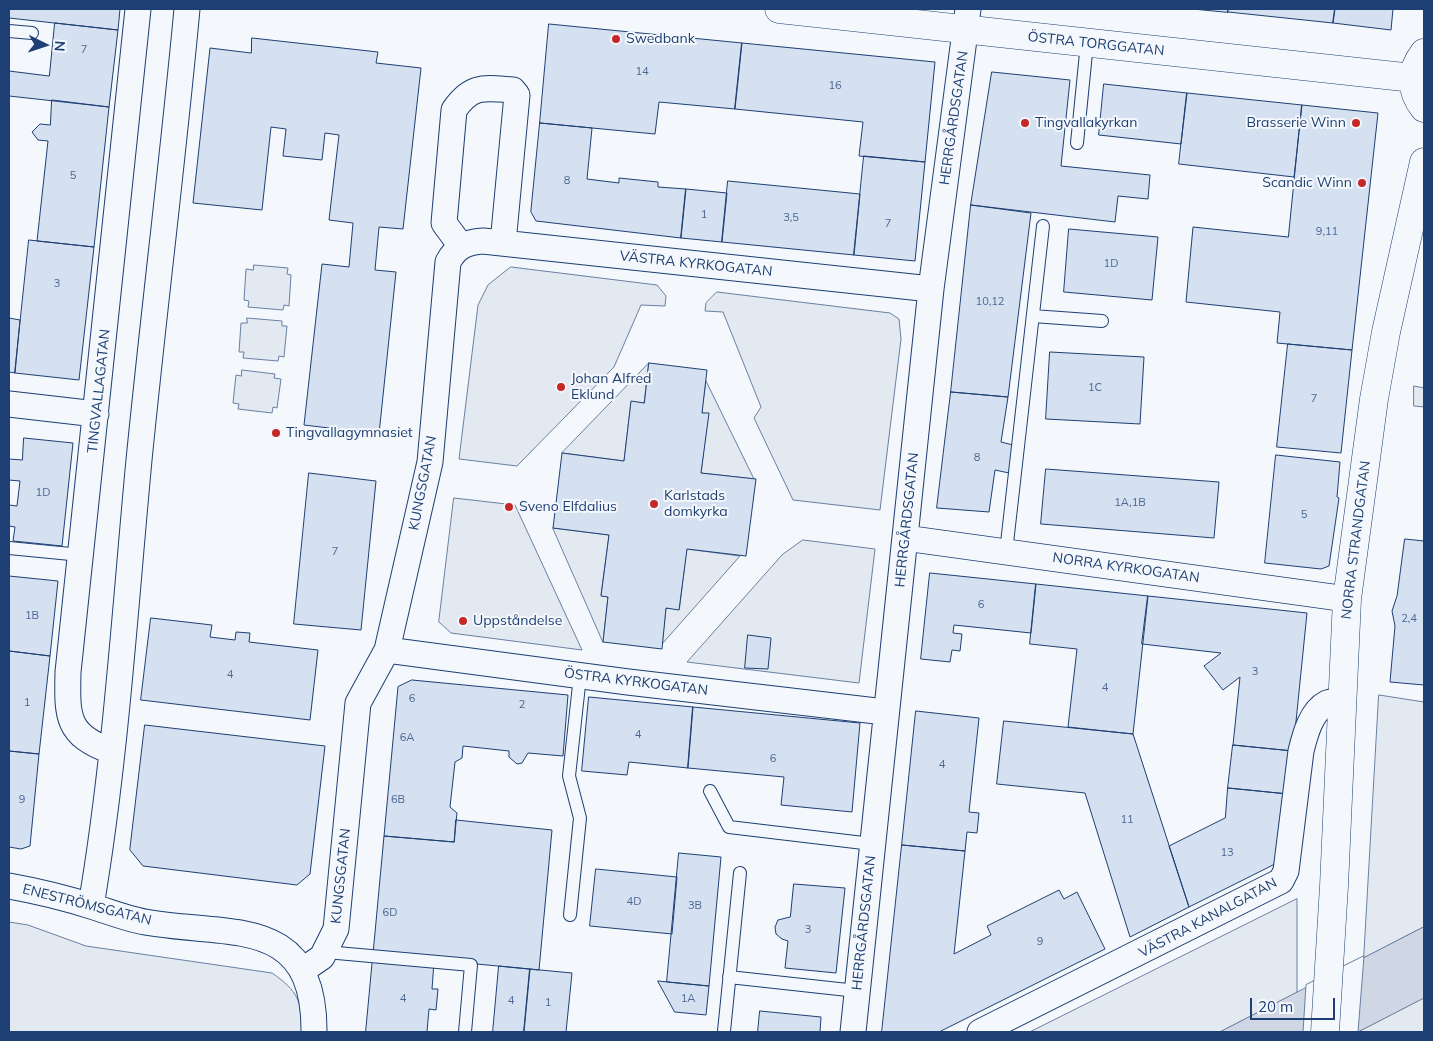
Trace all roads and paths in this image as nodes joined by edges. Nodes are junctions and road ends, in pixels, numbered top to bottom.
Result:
1 (138, 9) edge
2 (187, 9) edge
3 (779, 9) edge
4 (967, 19) edge
5 (9, 31) edge
6 (32, 33) dead end
7 (1087, 43) junction
8 (1424, 53) edge
9 (1413, 78) junction
10 (1424, 108) edge
11 (1077, 143) dead end
12 (1424, 162) edge
13 (1043, 226) dead end
14 (503, 243) junction
15 (461, 246) junction
16 (931, 289) junction
17 (1033, 316) junction
18 (1102, 321) dead end
19 (9, 404) edge
20 (96, 414) junction
21 (905, 538) junction
22 (9, 548) edge
23 (1006, 552) junction
24 (81, 555) junction
25 (1348, 599) junction
26 (381, 660) junction
27 (580, 676) junction
28 (1343, 700) junction
29 (885, 712) junction
30 (111, 751) junction
31 (710, 791) dead end
32 (872, 844) junction
33 (740, 873) dead end
34 (9, 886) edge
35 (91, 906) junction
36 (570, 915) dead end
37 (326, 952) junction
38 (303, 970) junction
39 (729, 977) junction
40 (857, 990) junction
41 (724, 1031) edge
42 (314, 1032) edge
43 (465, 1032) edge
44 (853, 1032) edge
45 (980, 1032) edge
46 (1325, 1032) edge

1 - 20 street, TINGVALLAGATAN
2 - 30 street
3 - 4 street, ÖSTRA TORGGATAN
4 - 7 street, ÖSTRA TORGGATAN
4 - 16 street, HERRGÅRDSGATAN
5 - 6 lane
7 - 9 street, ÖSTRA TORGGATAN
7 - 11 lane
8 - 9 street
9 - 10 street
12 - 25 street, NORRA STRANDGATAN
13 - 17 lane
14 - 15 street, VÄSTRA KYRKOGATAN
14 - 15 street
14 - 16 street, VÄSTRA KYRKOGATAN
15 - 26 street, KUNGSGATAN
16 - 21 street, HERRGÅRDSGATAN
17 - 18 lane
17 - 23 lane
19 - 20 street
20 - 24 street, TINGVALLAGATAN
21 - 23 street, NORRA KYRKOGATAN
21 - 29 street, HERRGÅRDSGATAN
22 - 24 lane
23 - 25 street, NORRA KYRKOGATAN
24 - 30 street, TINGVALLAGATAN
25 - 28 street, NORRA STRANDGATAN
26 - 27 street, ÖSTRA KYRKOGATAN
26 - 37 street, KUNGSGATAN
27 - 29 street, ÖSTRA KYRKOGATAN
27 - 36 lane
28 - 45 street, VÄSTRA KANALGATAN
28 - 46 street, NORRA STRANDGATAN
29 - 32 street, HERRGÅRDSGATAN
30 - 35 street
31 - 32 lane
32 - 40 street, HERRGÅRDSGATAN
33 - 39 lane
34 - 35 street, ENESTRÖMSGATAN
35 - 38 street, ENESTRÖMSGATAN
37 - 38 street
37 - 43 lane
38 - 42 street
39 - 40 lane
39 - 41 lane
40 - 44 street, HERRGÅRDSGATAN

